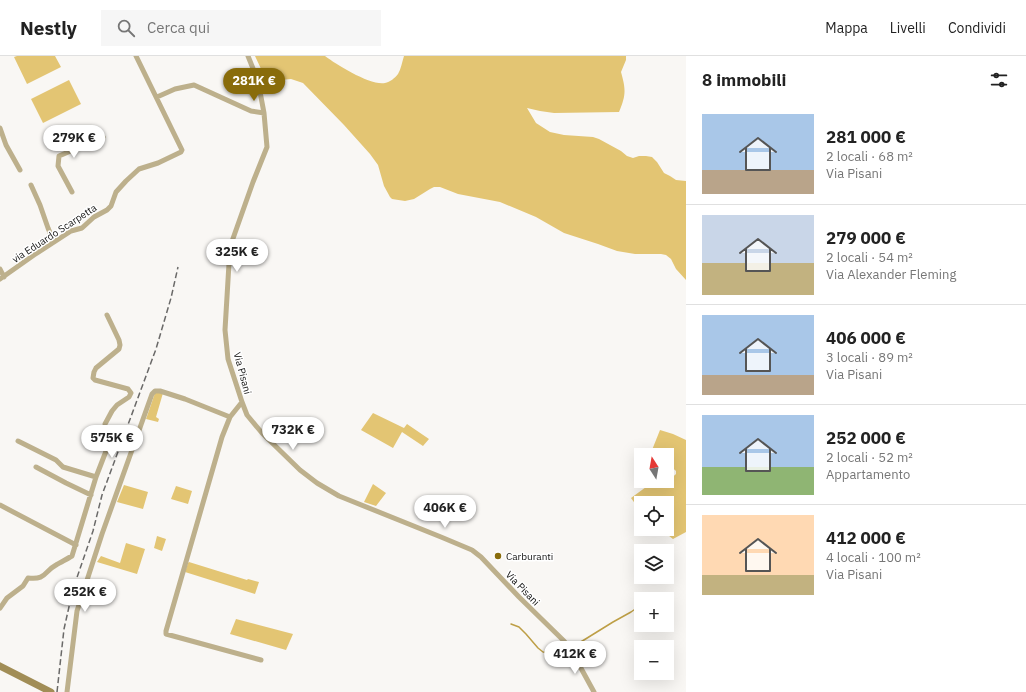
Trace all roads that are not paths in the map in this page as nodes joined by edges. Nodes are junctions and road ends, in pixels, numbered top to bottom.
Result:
1 (136, 56) edge
2 (248, 56) edge
3 (157, 98) junction
4 (264, 114) junction
5 (0, 128) edge
6 (103, 137) dead end
7 (20, 170) dead end
8 (31, 185) dead end
9 (72, 192) dead end
10 (54, 242) junction
11 (0, 269) edge
12 (2, 278) edge
13 (107, 315) dead end
14 (242, 402) junction
15 (230, 417) junction
16 (18, 441) dead end
17 (36, 467) dead end
18 (96, 477) junction
19 (91, 495) junction
20 (0, 505) edge
21 (76, 545) junction
22 (0, 608) edge
23 (261, 660) dead end
24 (0, 666) edge
25 (51, 692) edge
26 (67, 692) edge
27 (594, 692) edge

1 - 3 street, via Eduardo Scarpetta
2 - 4 street, Via Pisani
3 - 4 street
3 - 10 street, via Eduardo Scarpetta
4 - 14 street, Via Pisani
5 - 7 street
6 - 9 street
8 - 10 street
10 - 12 street, via Eduardo Scarpetta
11 - 12 street
13 - 18 street
14 - 15 street
14 - 27 street, Via Pisani
15 - 23 street
15 - 26 street
16 - 18 street
17 - 19 street
18 - 19 street
19 - 21 street
20 - 21 street
21 - 22 street
24 - 25 main road

